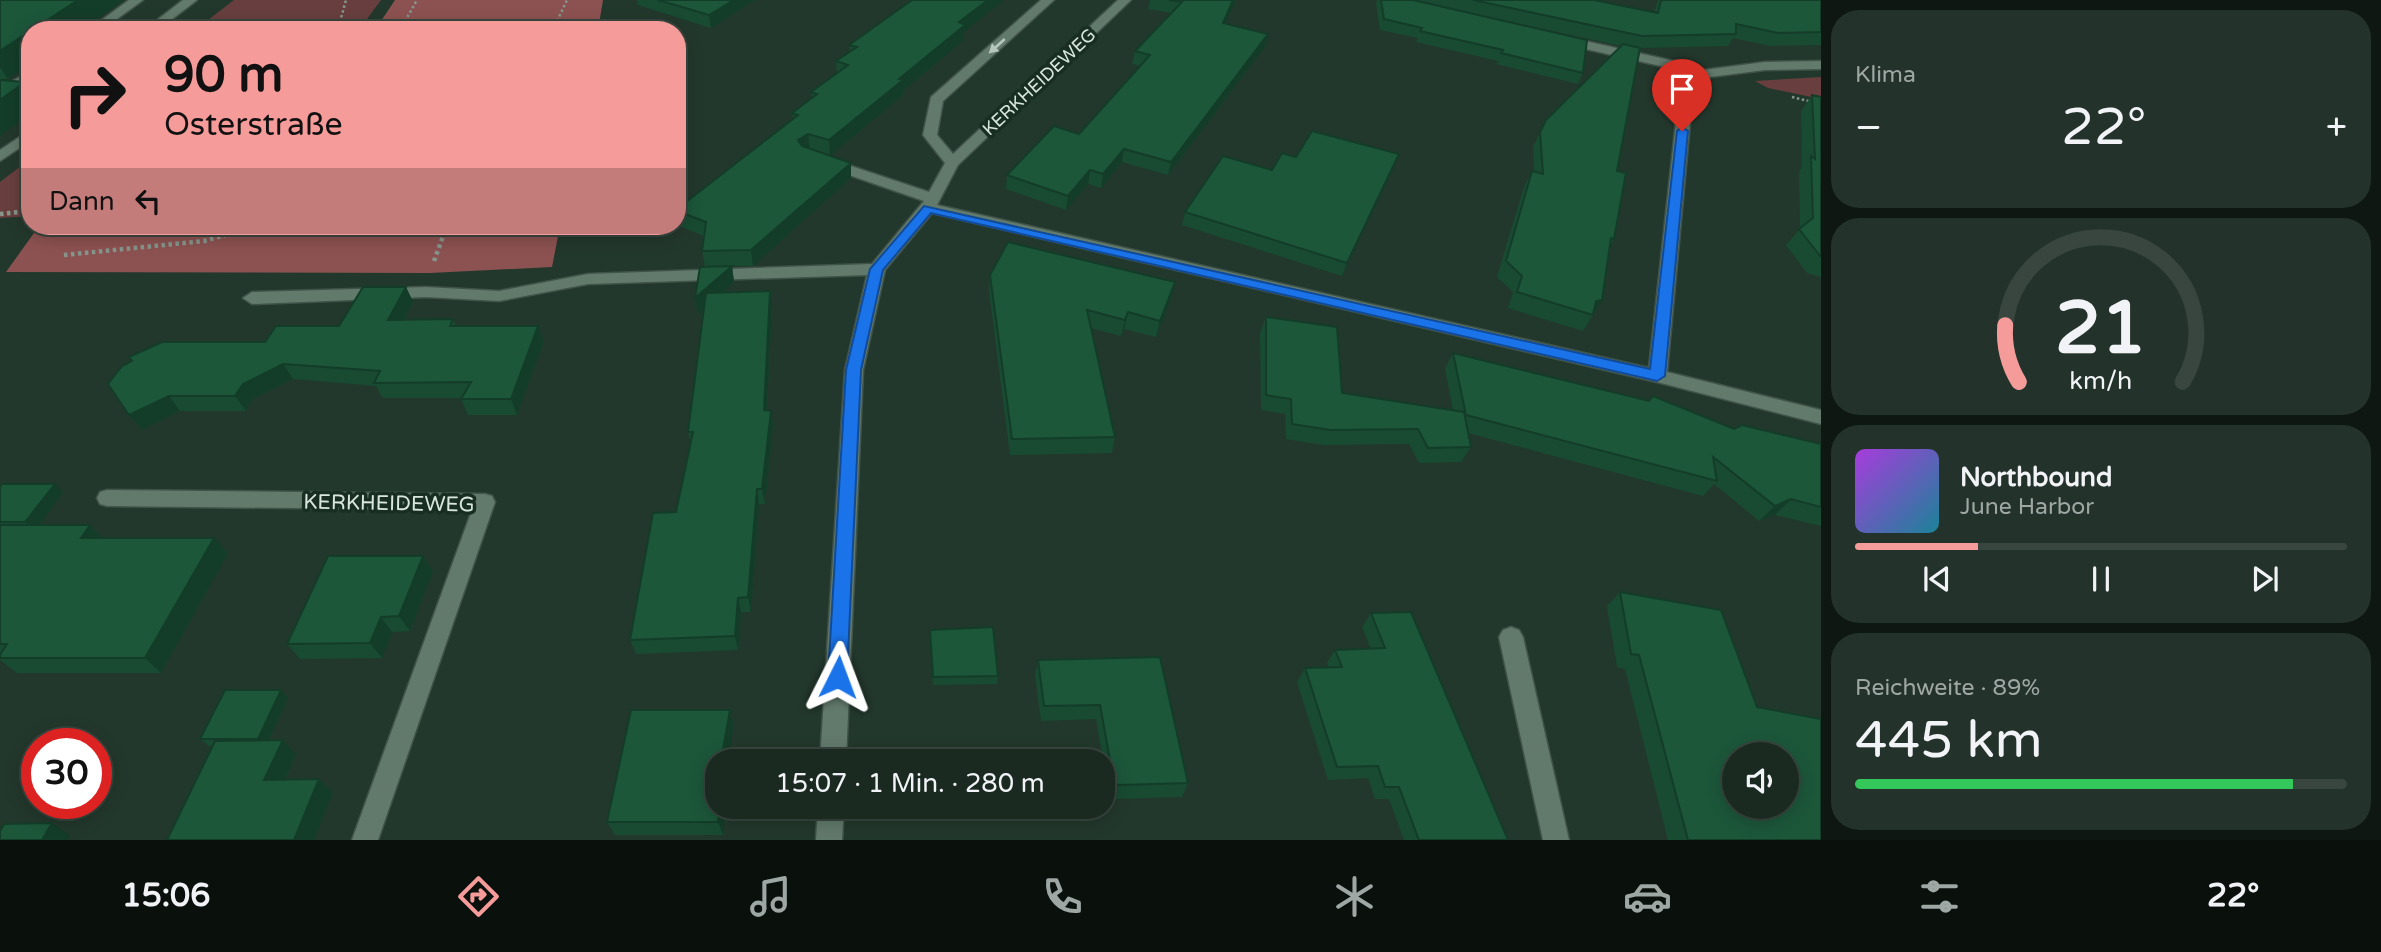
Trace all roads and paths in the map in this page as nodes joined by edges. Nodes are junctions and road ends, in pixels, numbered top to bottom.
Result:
1 (137, 0) edge
2 (191, 0) edge
3 (346, 0) edge
4 (417, 0) edge
5 (566, 0) edge
6 (1048, 0) edge
7 (1125, 0) edge
8 (107, 21) edge
9 (162, 21) edge
10 (339, 21) edge
11 (405, 21) edge
12 (558, 21) edge
13 (1552, 38) edge
14 (1821, 65) edge
15 (1688, 76) junction
16 (21, 141) edge
17 (809, 156) edge
18 (0, 157) edge
19 (952, 163) junction
20 (931, 204) junction
21 (21, 212) edge
22 (0, 214) edge
23 (226, 235) edge
24 (64, 255) dead end
25 (877, 269) junction
26 (252, 298) dead end
27 (1657, 376) junction
28 (1821, 417) edge
29 (107, 498) dead end
30 (1511, 637) dead end
31 (834, 749) edge
32 (830, 819) edge
33 (365, 840) edge
34 (829, 840) edge
35 (1556, 840) edge

1 - 8 street
2 - 9 street
3 - 10 path
4 - 11 path
5 - 12 path
6 -> 19 street
7 - 19 street, KERKHEIDEWEG
13 - 15 street
14 - 15 street
15 - 27 street
16 - 18 street
17 - 20 street
19 - 20 street, KERKHEIDEWEG
20 - 25 street, KERKHEIDEWEG
20 - 27 street
21 - 22 path
23 - 24 path
25 - 26 street
25 - 31 street, KERKHEIDEWEG
27 - 28 street
29 - 33 street, KERKHEIDEWEG
30 - 35 street
32 - 34 street

